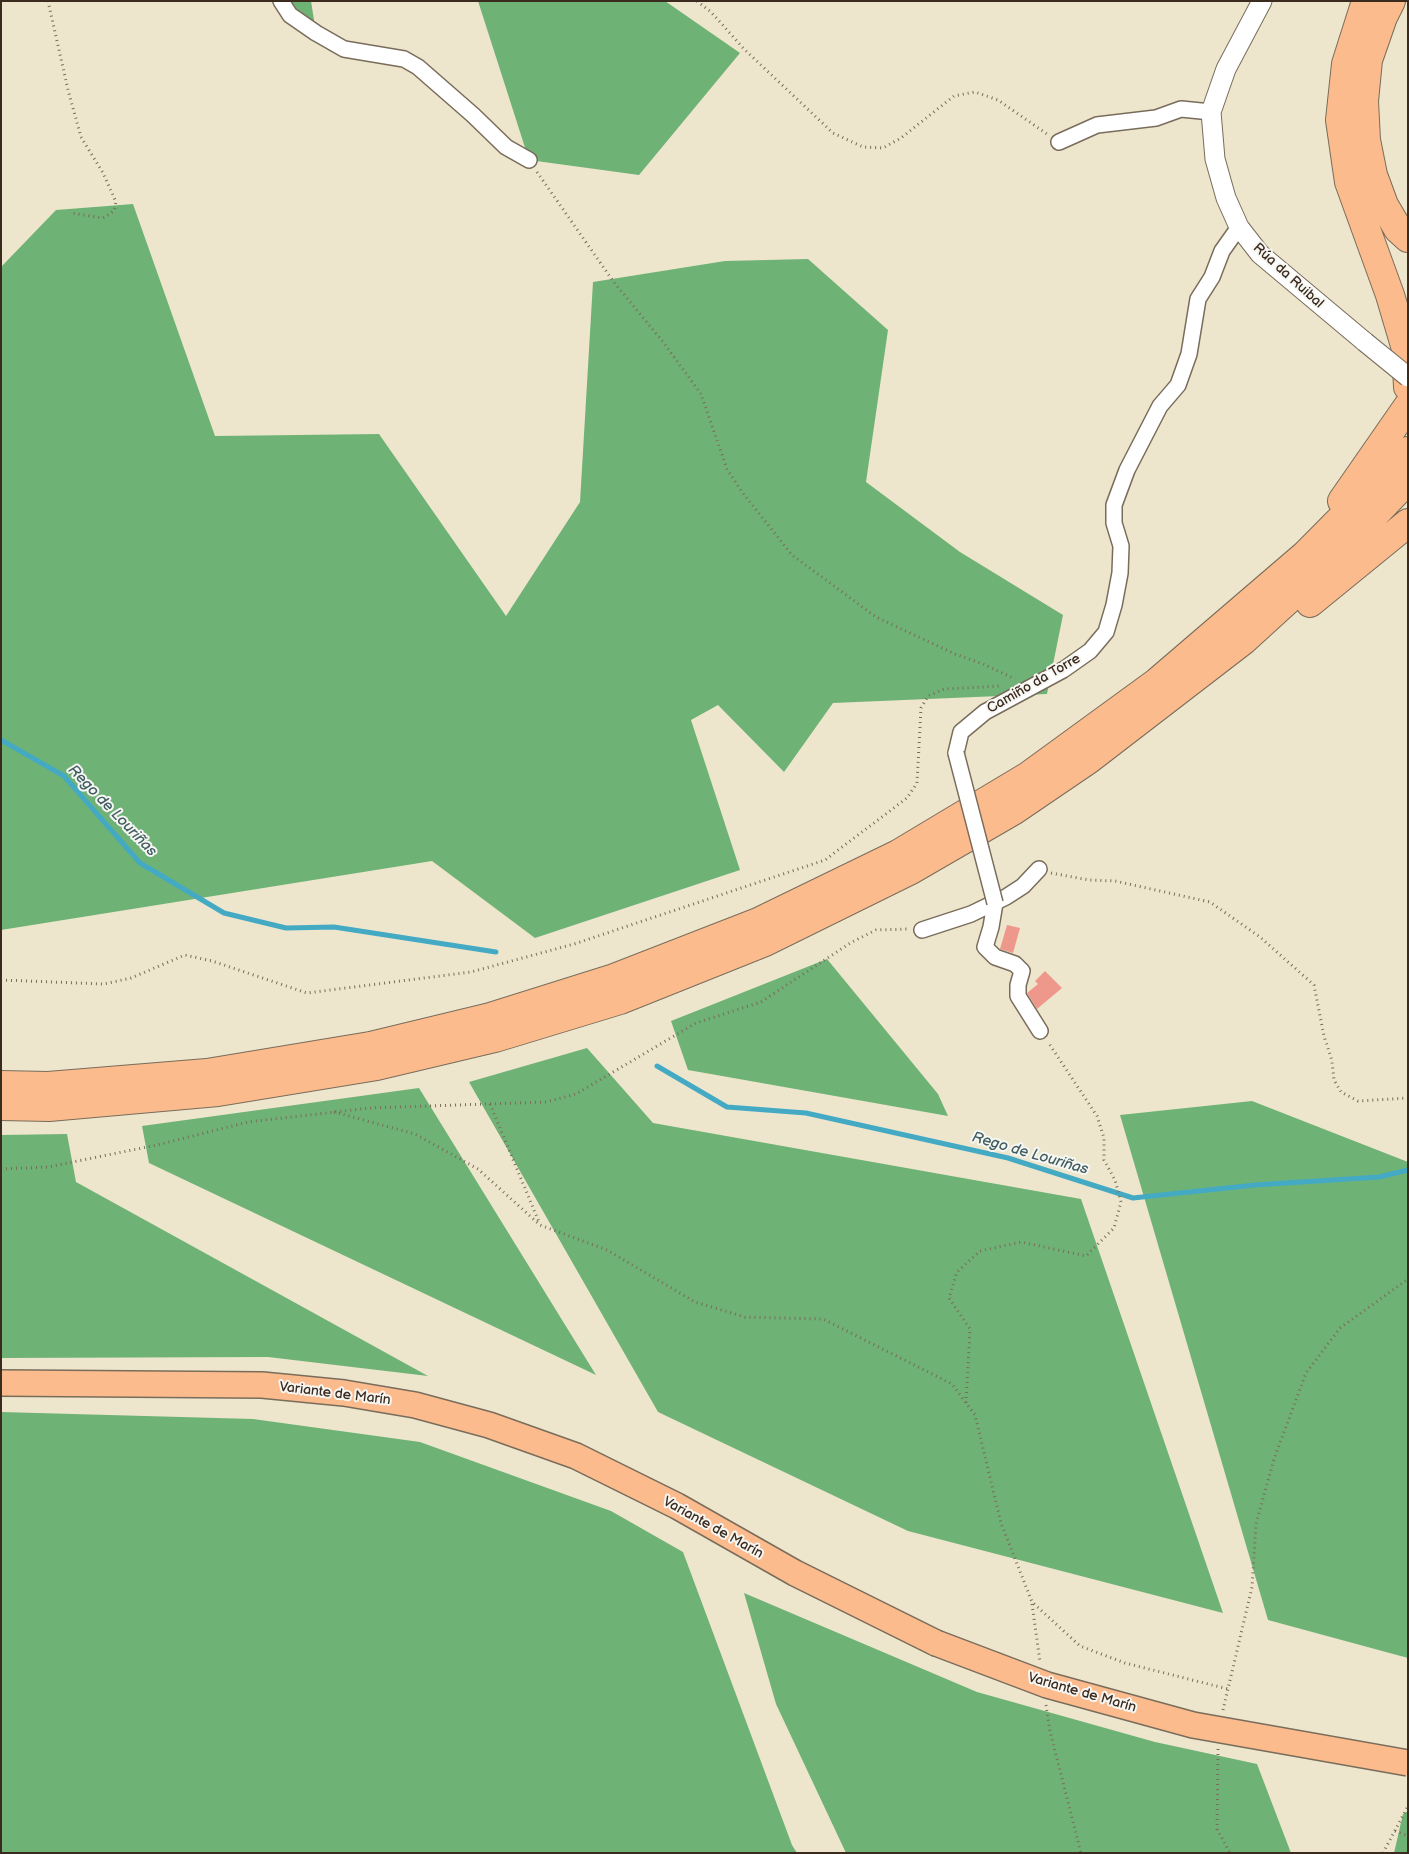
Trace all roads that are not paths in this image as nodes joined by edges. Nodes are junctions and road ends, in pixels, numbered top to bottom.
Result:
1 (281, 1) edge
2 (1262, 1) edge
3 (1366, 1) edge
4 (1391, 1) edge
5 (1210, 112) junction
6 (1058, 142) road end
7 (529, 160) road end
8 (1239, 227) junction
9 (1408, 238) edge
10 (1408, 377) edge
11 (1408, 387) edge
12 (1408, 406) edge
13 (1408, 451) edge
14 (1408, 480) edge
15 (1408, 523) edge
16 (1305, 555) junction
17 (1161, 706) junction
18 (1038, 869) road end
19 (995, 903) junction
20 (922, 930) road end
21 (1040, 1031) road end
22 (1, 1085) edge
23 (1, 1106) edge
24 (1, 1383) edge
25 (1408, 1763) edge

1 - 7 street
2 - 5 street, Rúa da Ruibal
3 - 11 highway
4 - 9 highway
5 - 6 street
5 - 8 street, Rúa da Ruibal
8 - 10 street, Rúa da Ruibal, bridge
8 - 19 street, Camiño da Torre, bridge
12 - 16 highway
13 - 16 highway
14 - 17 highway
15 - 17 highway
16 - 22 highway
17 - 23 highway
18 - 19 street
19 - 20 street
19 - 21 street
24 - 25 highway, Variante de Marín, bridge

